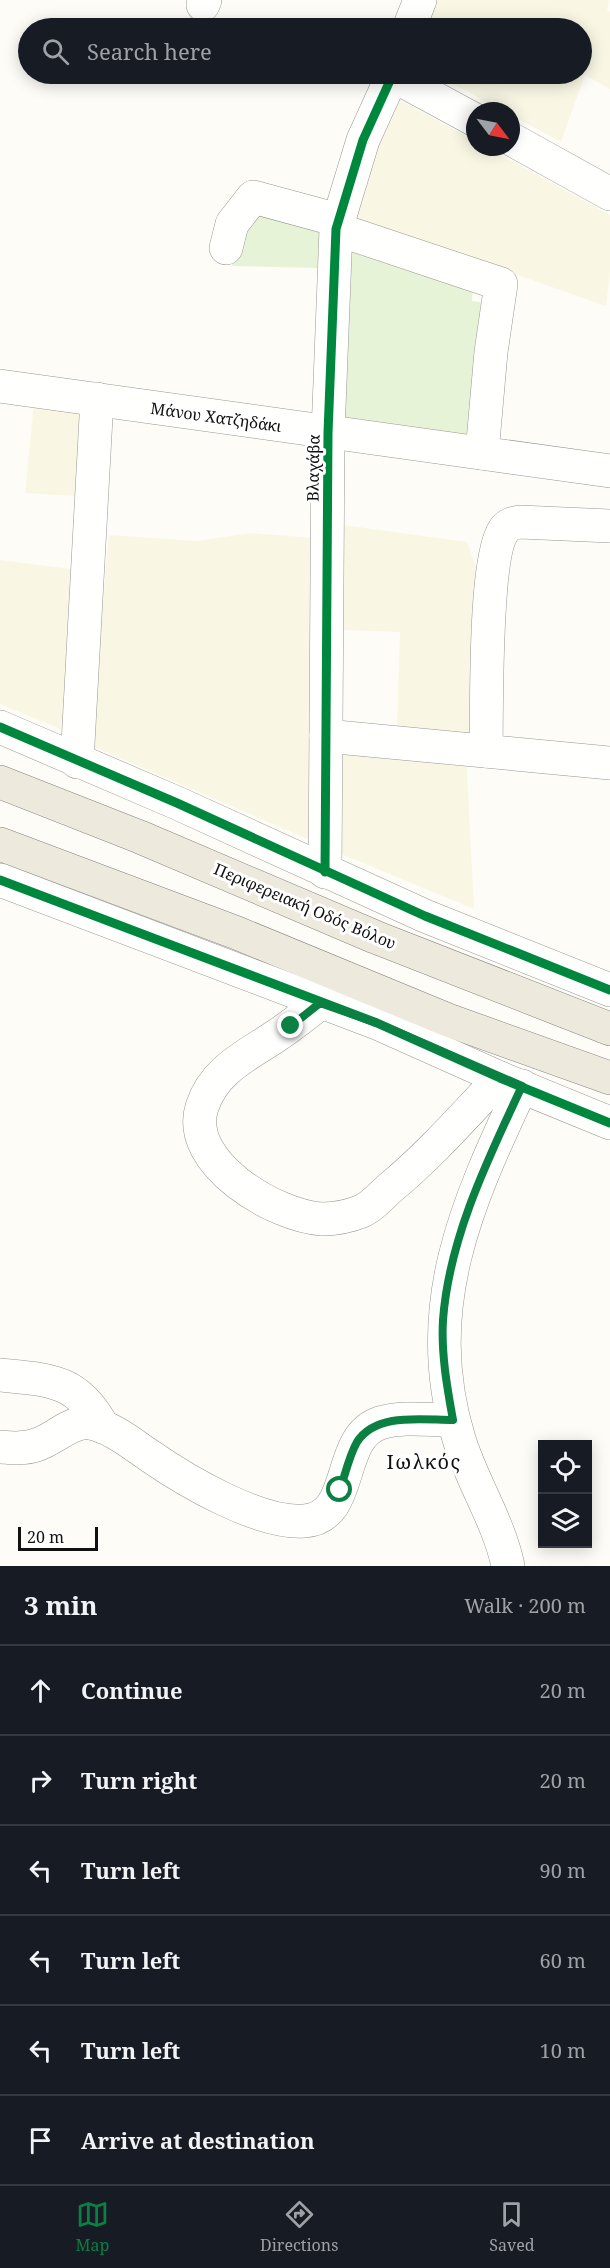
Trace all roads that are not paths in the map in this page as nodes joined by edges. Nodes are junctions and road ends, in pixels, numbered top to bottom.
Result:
1 (420, 0) edge
2 (413, 18) edge
3 (388, 84) edge
4 (411, 84) edge
5 (466, 115) edge
6 (520, 145) edge
7 (610, 194) edge
8 (337, 225) junction
9 (226, 249) dead end
10 (0, 386) edge
11 (97, 399) junction
12 (328, 434) junction
13 (482, 453) junction
14 (610, 471) edge
15 (610, 526) edge
16 (0, 727) edge
17 (326, 736) junction
18 (486, 751) junction
19 (77, 762) junction
20 (610, 763) edge
21 (0, 782) edge
22 (0, 844) edge
23 (325, 872) junction
24 (2, 884) edge
25 (610, 990) edge
26 (320, 1003) junction
27 (610, 1029) edge
28 (610, 1078) edge
29 (511, 1082) junction
30 (610, 1123) edge
31 (0, 1375) edge
32 (453, 1420) junction
33 (103, 1427) junction
34 (0, 1447) edge
35 (508, 1566) edge

1 - 2 street
3 - 8 street, Βλαχάβα
4 - 5 street
6 - 7 street
8 - 9 street
8 - 12 street, Βλαχάβα
8 - 13 street
10 - 11 street, Μάνου Χατζηδάκι
11 - 12 street, Μάνου Χατζηδάκι
11 - 19 street
12 - 13 street, Μάνου Χατζηδάκι
12 - 17 street, Βλαχάβα
13 - 14 street, Μάνου Χατζηδάκι
15 - 18 street
16 - 19 street
17 - 18 street
17 - 23 street, Βλαχάβα
18 - 20 street
19 - 23 street
21 - 27 main road, Περιφερειακή Οδός Βόλου
22 - 28 main road
23 - 25 street
24 - 26 street
26 - 29 street
26 - 29 street
29 - 30 street
29 - 32 street
31 - 33 street
32 - 33 street
32 - 35 street
33 - 34 street

